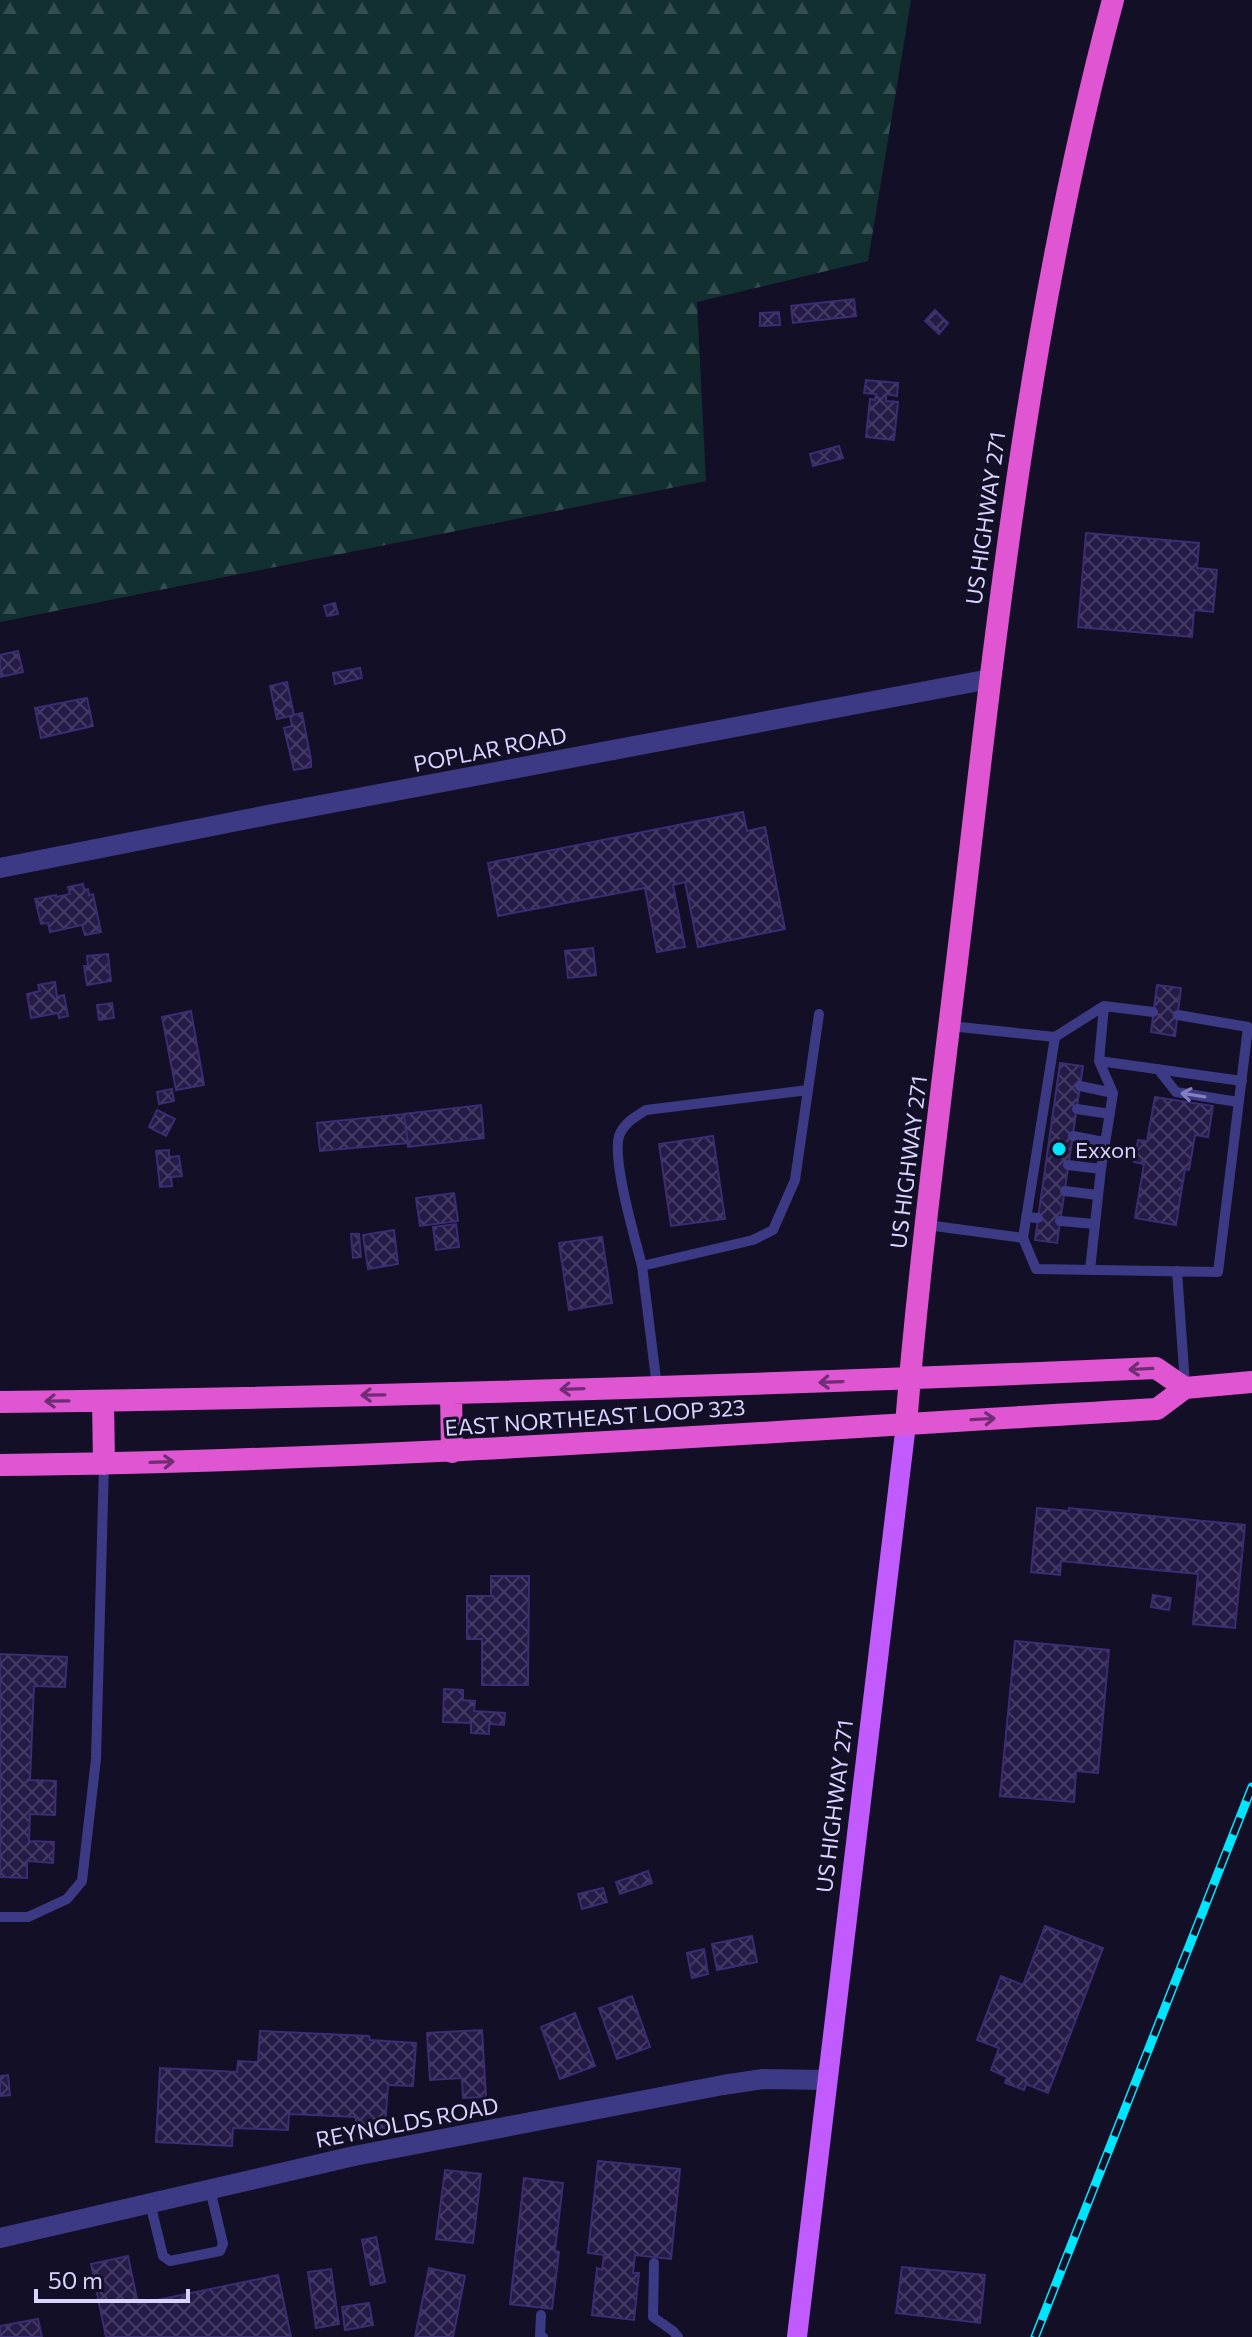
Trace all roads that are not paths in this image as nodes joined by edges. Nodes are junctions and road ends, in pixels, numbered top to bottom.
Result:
1 (1113, 0) edge
2 (990, 679) junction
3 (0, 868) edge
4 (1104, 1006) junction
5 (1153, 1012) dead end
6 (819, 1014) dead end
7 (1178, 1015) dead end
8 (950, 1026) junction
9 (1055, 1037) junction
10 (1099, 1061) junction
11 (1158, 1069) junction
12 (1242, 1081) junction
13 (1080, 1086) dead end
14 (808, 1090) junction
15 (1113, 1093) junction
16 (1238, 1102) junction
17 (1077, 1109) dead end
18 (1110, 1114) junction
19 (1073, 1136) dead end
20 (1104, 1142) junction
21 (1068, 1165) dead end
22 (1101, 1169) junction
23 (1065, 1191) dead end
24 (1097, 1195) junction
25 (1026, 1217) junction
26 (1038, 1218) dead end
27 (1060, 1221) dead end
28 (1095, 1224) junction
29 (927, 1225) junction
30 (1023, 1238) junction
31 (642, 1266) junction
32 (1090, 1270) junction
33 (1177, 1271) junction
34 (909, 1379) junction
35 (1252, 1382) edge
36 (657, 1387) junction
37 (1185, 1388) junction
38 (451, 1393) junction
39 (103, 1401) junction
40 (0, 1402) edge
41 (906, 1424) junction
42 (452, 1452) junction
43 (104, 1464) junction
44 (0, 1465) edge
45 (0, 1917) edge
46 (827, 2080) junction
47 (210, 2189) junction
48 (150, 2203) junction
49 (0, 2238) edge
50 (654, 2263) dead end
51 (541, 2315) dead end
52 (543, 2337) edge
53 (678, 2337) edge
54 (797, 2337) edge

1 - 2 highway, US HIGHWAY 271
2 - 3 street, POPLAR ROAD
2 - 8 highway, US HIGHWAY 271
4 - 5 lane
4 - 9 lane
4 - 10 lane
6 - 14 lane
7 - 12 lane
8 - 9 lane
8 - 29 highway, US HIGHWAY 271
9 - 25 lane
10 - 11 lane
10 - 15 lane
11 - 12 lane
16 -> 11 lane
12 - 16 lane
13 - 15 lane
14 - 31 lane
14 - 31 lane
15 - 18 lane
16 - 33 lane
17 - 18 lane
18 - 20 lane
19 - 20 lane
20 - 22 lane
21 - 22 lane
22 - 24 lane
23 - 24 lane
24 - 28 lane
25 - 26 lane
25 - 30 lane
27 - 28 lane
28 - 32 lane
29 - 30 lane
29 - 34 highway, US HIGHWAY 271
30 - 32 lane
31 - 36 lane
32 - 33 lane
33 - 37 lane
34 -> 36 highway, EAST NORTHEAST LOOP 323
37 -> 34 highway, EAST NORTHEAST LOOP 323
34 - 41 highway, US HIGHWAY 271
35 - 37 highway, EAST NORTHEAST LOOP 323
36 -> 38 highway, EAST NORTHEAST LOOP 323
41 -> 37 highway, EAST NORTHEAST LOOP 323
38 -> 39 highway, EAST NORTHEAST LOOP 323
38 - 42 highway
39 -> 40 highway, EAST NORTHEAST LOOP 323
39 - 43 highway
41 - 42 highway, EAST NORTHEAST LOOP 323
41 - 46 main road, US HIGHWAY 271
43 -> 42 highway, EAST NORTHEAST LOOP 323
43 - 44 highway, EAST NORTHEAST LOOP 323
43 - 45 lane
46 - 47 street, REYNOLDS ROAD
46 - 54 main road, US HIGHWAY 271
47 - 48 street, REYNOLDS ROAD
47 - 48 lane
48 - 49 street, REYNOLDS ROAD
50 - 53 lane
51 - 52 lane

